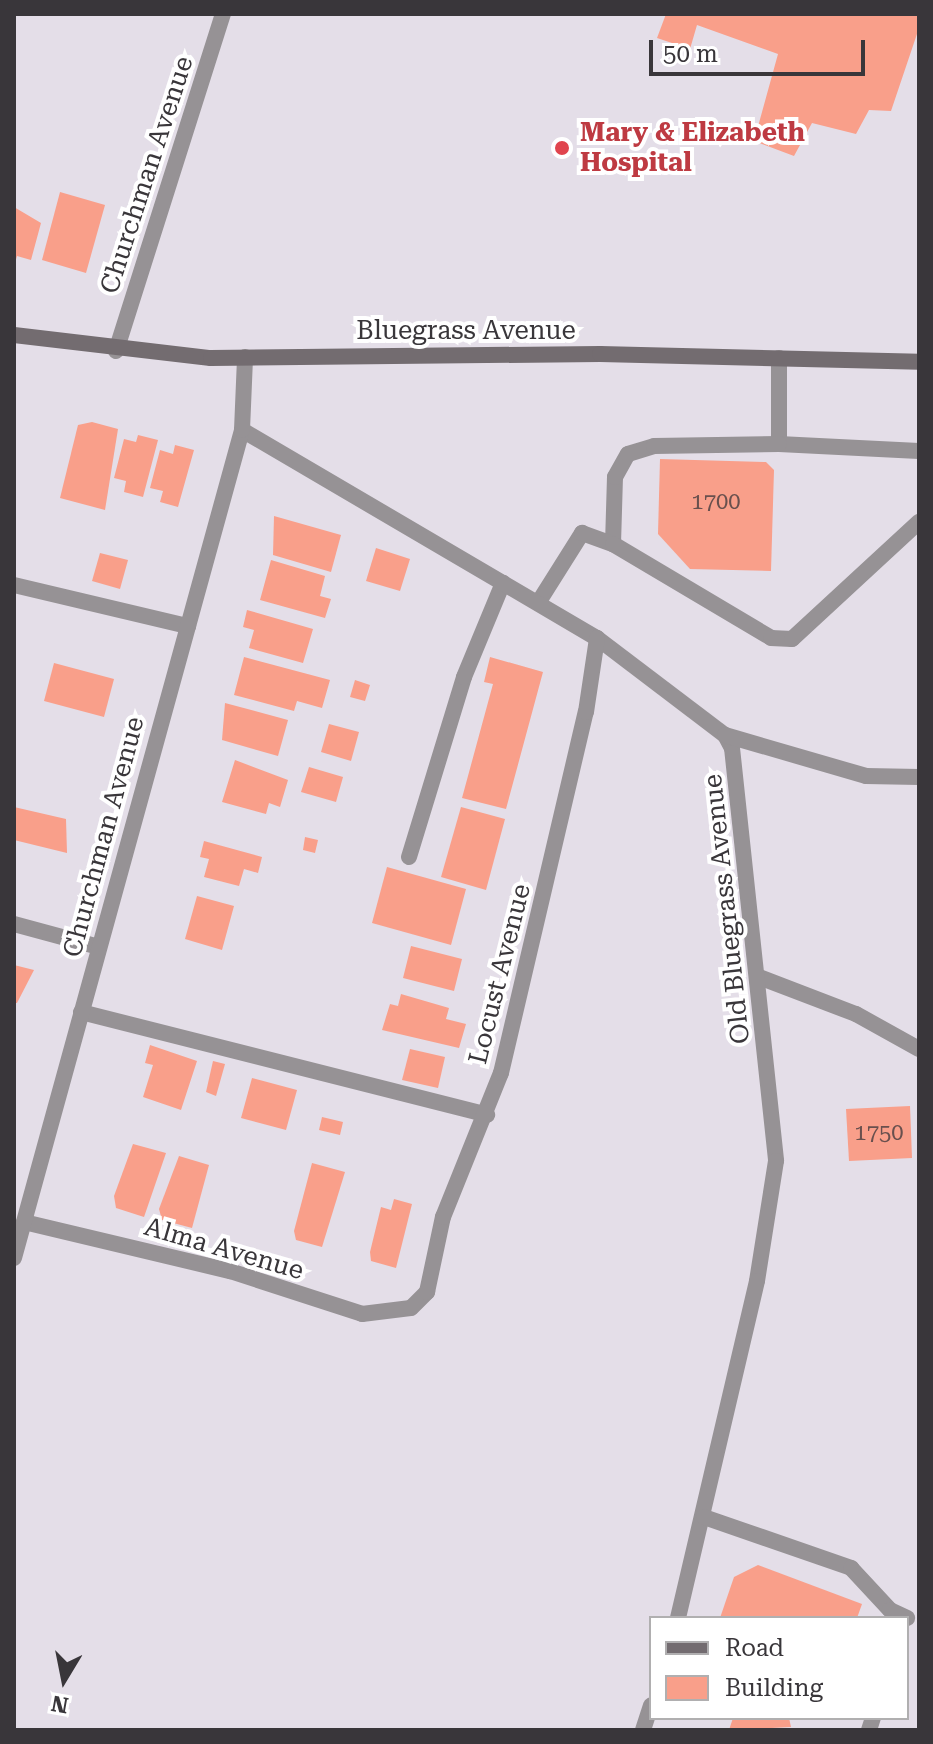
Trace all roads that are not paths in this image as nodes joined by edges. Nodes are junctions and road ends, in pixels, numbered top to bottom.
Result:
1 (223, 14) edge
2 (14, 335) edge
3 (116, 351) junction
4 (245, 357) junction
5 (779, 358) junction
6 (919, 362) edge
7 (242, 430) junction
8 (779, 444) junction
9 (919, 451) edge
10 (919, 522) edge
11 (613, 544) junction
12 (503, 583) junction
13 (14, 585) edge
14 (538, 603) junction
15 (188, 626) junction
16 (597, 638) junction
17 (725, 735) junction
18 (919, 777) edge
19 (409, 857) dead end
20 (14, 924) edge
21 (99, 947) junction
22 (759, 977) junction
23 (81, 1012) junction
24 (919, 1049) edge
25 (487, 1115) junction
26 (24, 1222) junction
27 (14, 1258) edge
28 (411, 1308) joint
29 (704, 1517) junction
30 (679, 1616) edge
31 (905, 1616) edge

1 - 3 street, Churchman Avenue
2 - 3 street, Bluegrass Avenue
3 - 4 street, Bluegrass Avenue
4 - 5 street, Bluegrass Avenue
4 - 7 street
5 - 6 street, Bluegrass Avenue
5 - 8 street
7 - 12 street, Old Bluegrass Avenue
7 - 15 street, Churchman Avenue
8 - 9 street
8 - 11 street
10 - 11 street
11 - 14 street
12 - 14 street, Old Bluegrass Avenue
12 - 19 street
13 - 15 street
14 - 16 street, Old Bluegrass Avenue
15 - 21 street, Churchman Avenue
16 - 17 street, Old Bluegrass Avenue
16 - 25 street, Locust Avenue
17 - 18 street
17 - 22 street, Old Bluegrass Avenue
20 - 21 street
21 - 23 street, Churchman Avenue
22 - 24 street
22 - 29 street, Old Bluegrass Avenue
23 - 25 street
23 - 26 street, Churchman Avenue
25 - 28 street, Locust Avenue
26 - 27 street, Churchman Avenue
26 - 28 street, Alma Avenue
29 - 30 street, Old Bluegrass Avenue
29 - 31 street

